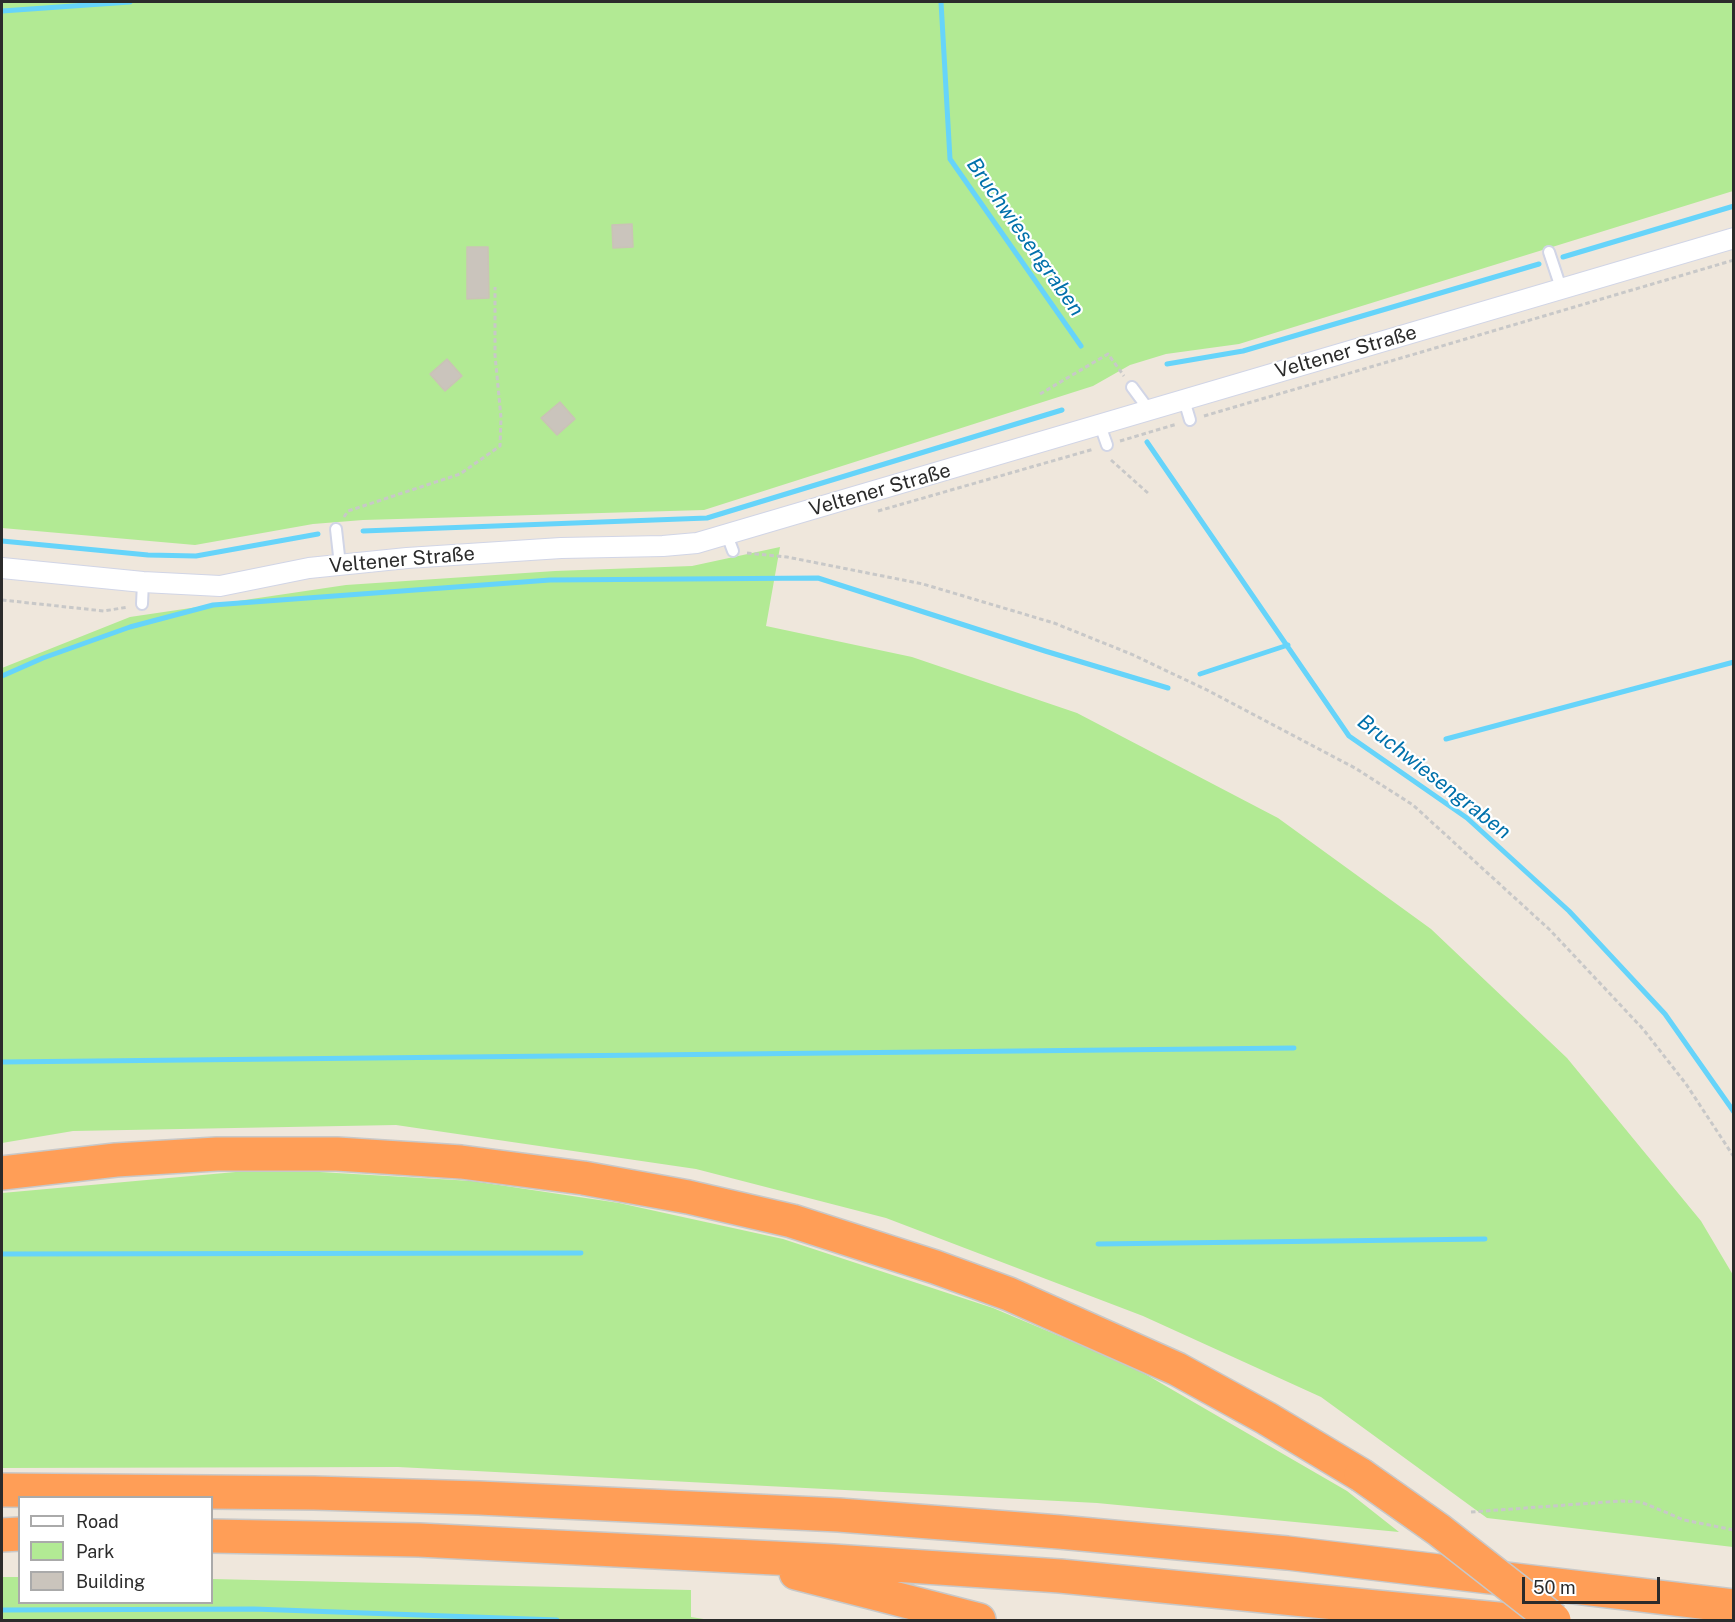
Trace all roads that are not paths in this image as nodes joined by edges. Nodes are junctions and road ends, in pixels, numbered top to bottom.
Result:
1 (1734, 238) edge
2 (1549, 252) dead end
3 (1561, 288) junction
4 (1132, 387) road end
5 (1184, 400) junction
6 (1149, 410) junction
7 (1190, 420) dead end
8 (1100, 425) junction
9 (1107, 445) dead end
10 (336, 529) road end
11 (340, 565) junction
12 (2, 568) edge
13 (143, 582) junction
14 (142, 604) dead end
15 (2, 1173) edge
16 (2, 1490) edge
17 (2, 1534) edge
18 (18, 1534) edge
19 (213, 1536) edge
20 (722, 1554) junction
21 (1734, 1606) edge
22 (979, 1620) edge
23 (1508, 1620) edge
24 (1554, 1620) edge

1 - 3 street, Veltener Straße
2 - 3 lane
3 - 5 street, Veltener Straße
4 - 6 lane
5 - 6 street, Veltener Straße
5 - 7 lane
6 - 8 street, Veltener Straße
8 - 9 lane
8 - 11 street, Veltener Straße
10 - 11 lane
11 - 13 street, Veltener Straße
12 - 13 street, Veltener Straße
13 - 14 lane
15 - 24 highway, bridge
16 - 21 highway
17 - 18 highway
19 - 20 highway
20 - 22 highway
20 - 23 highway

